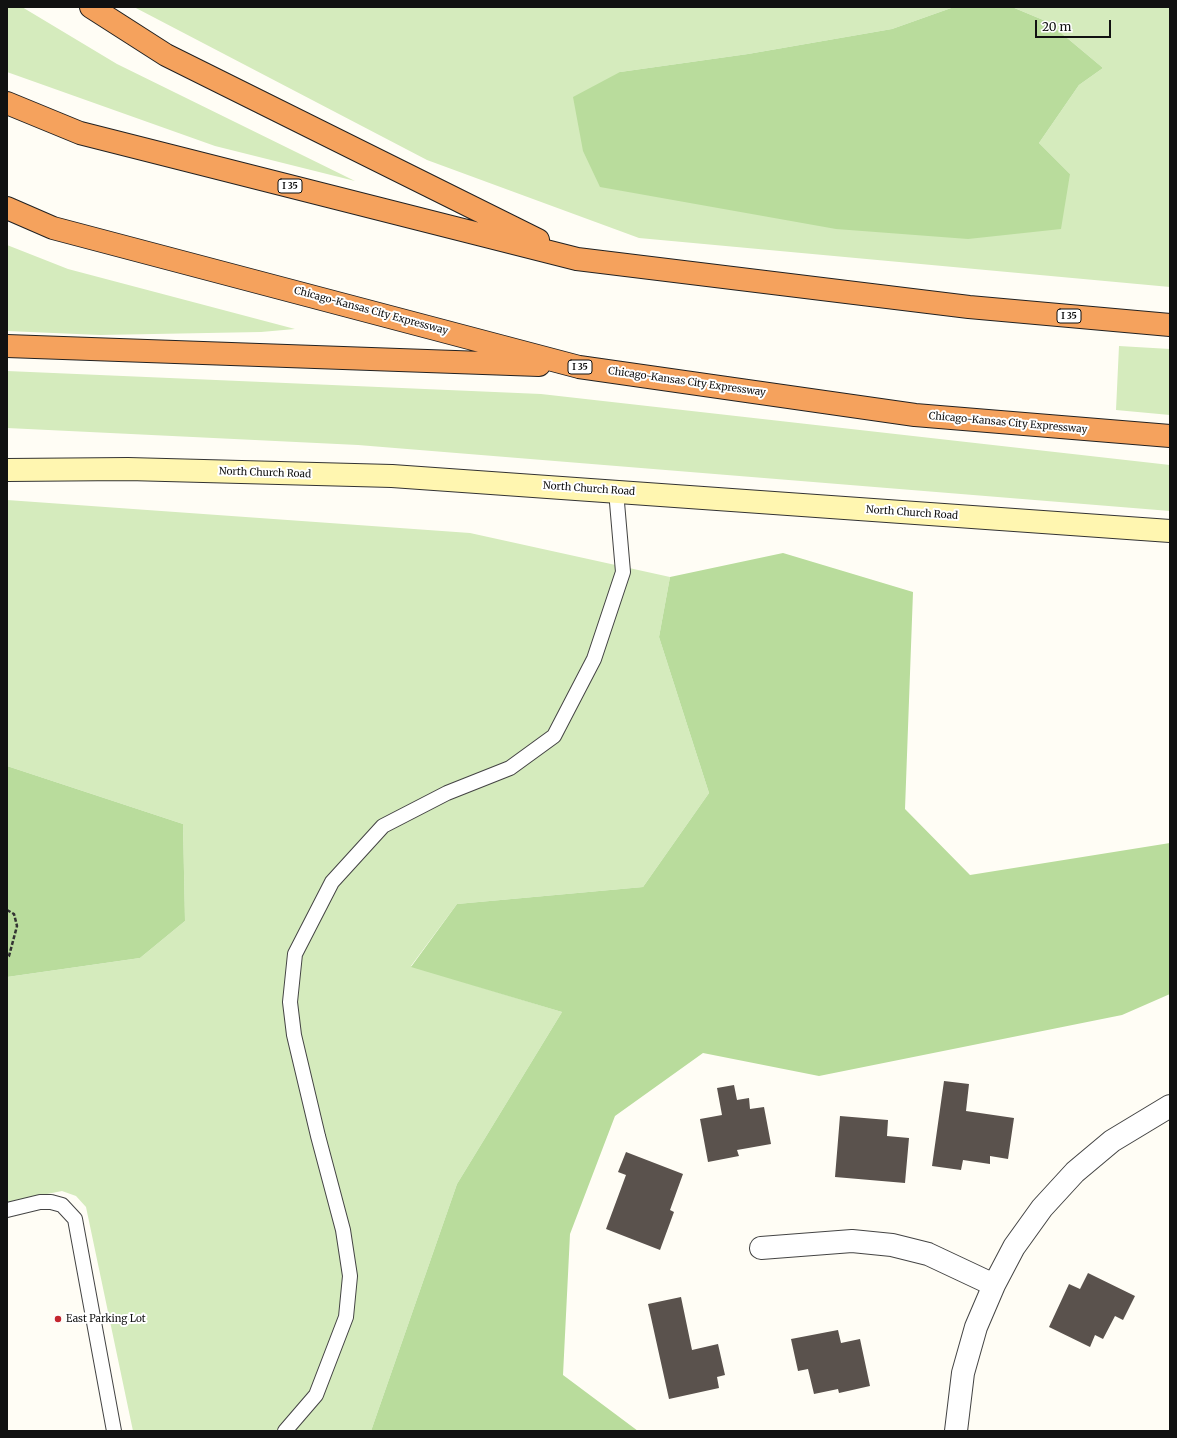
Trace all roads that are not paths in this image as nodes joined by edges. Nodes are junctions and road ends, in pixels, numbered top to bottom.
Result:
1 (91, 7) edge
2 (7, 103) edge
3 (7, 208) edge
4 (577, 259) junction
5 (1170, 325) edge
6 (7, 346) edge
7 (579, 366) junction
8 (1170, 436) edge
9 (7, 470) edge
10 (616, 491) junction
11 (1170, 531) edge
12 (1170, 1106) edge
13 (7, 1210) edge
14 (761, 1248) dead end
15 (994, 1285) junction
16 (114, 1431) edge
17 (285, 1431) edge
18 (956, 1431) edge

1 - 4 highway
2 - 4 highway, I 35
3 - 7 highway, Chicago-Kansas City Expressway / I 35
4 - 5 highway, I 35
6 - 7 highway
7 - 8 highway, Chicago-Kansas City Expressway / I 35
9 - 10 main road, North Church Road
10 - 11 main road, North Church Road
10 - 17 lane
12 - 15 street
13 - 16 lane
14 - 15 street
15 - 18 street

